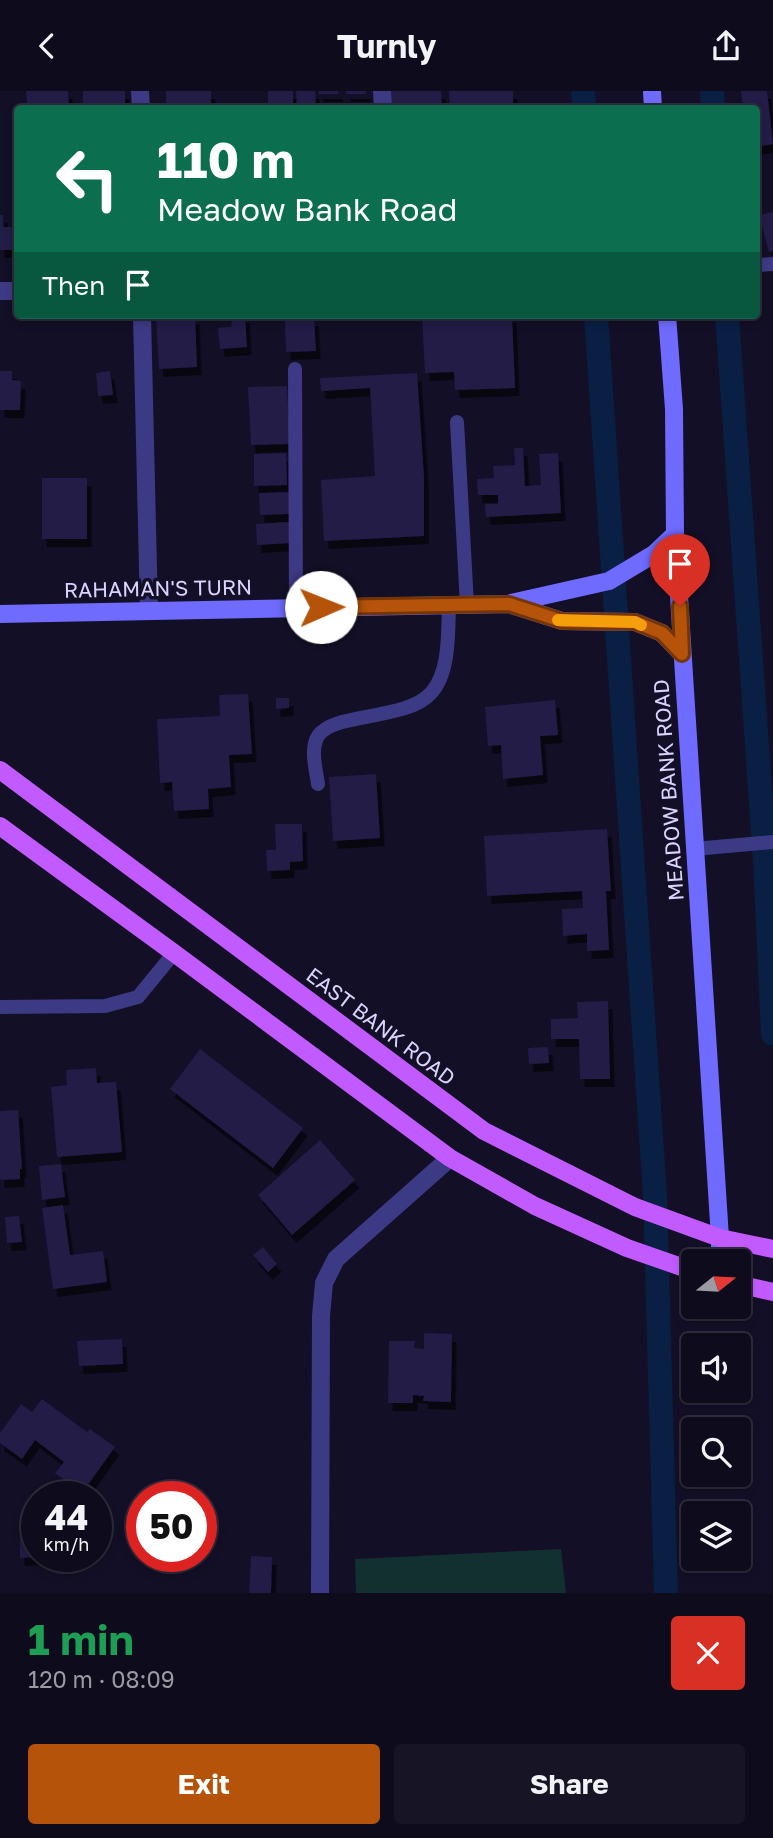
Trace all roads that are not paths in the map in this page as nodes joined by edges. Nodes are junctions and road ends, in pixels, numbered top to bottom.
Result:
1 (142, 319) edge
2 (667, 319) edge
3 (295, 369) dead end
4 (457, 422) dead end
5 (675, 534) junction
6 (509, 604) junction
7 (458, 605) junction
8 (296, 608) junction
9 (149, 611) junction
10 (0, 614) edge
11 (682, 654) junction
12 (0, 770) edge
13 (318, 784) dead end
14 (0, 826) edge
15 (773, 842) edge
16 (694, 849) junction
17 (174, 953) junction
18 (0, 1007) edge
19 (450, 1158) junction
20 (720, 1238) junction
21 (720, 1249) edge
22 (773, 1249) edge
23 (681, 1267) edge
24 (751, 1287) edge
25 (773, 1292) edge
26 (320, 1593) edge

1 - 9 street
2 - 5 main road, MEADOW BANK ROAD
3 - 8 lane
4 - 7 lane
5 - 6 main road
5 - 11 main road, MEADOW BANK ROAD
6 - 7 main road, RAHAMAN'S TURN
6 - 11 main road, RAHAMAN'S TURN
7 - 8 main road, RAHAMAN'S TURN
7 - 13 lane
8 - 9 main road, RAHAMAN'S TURN
9 - 10 main road, RAHAMAN'S TURN
11 - 16 main road, MEADOW BANK ROAD
12 - 20 main road, EAST BANK ROAD
14 - 17 main road
15 - 16 lane
16 - 20 main road, MEADOW BANK ROAD
17 - 18 lane
17 - 19 main road
19 - 23 main road
19 - 26 street
20 - 21 main road, MEADOW BANK ROAD
20 - 22 main road, EAST BANK ROAD
24 - 25 main road

